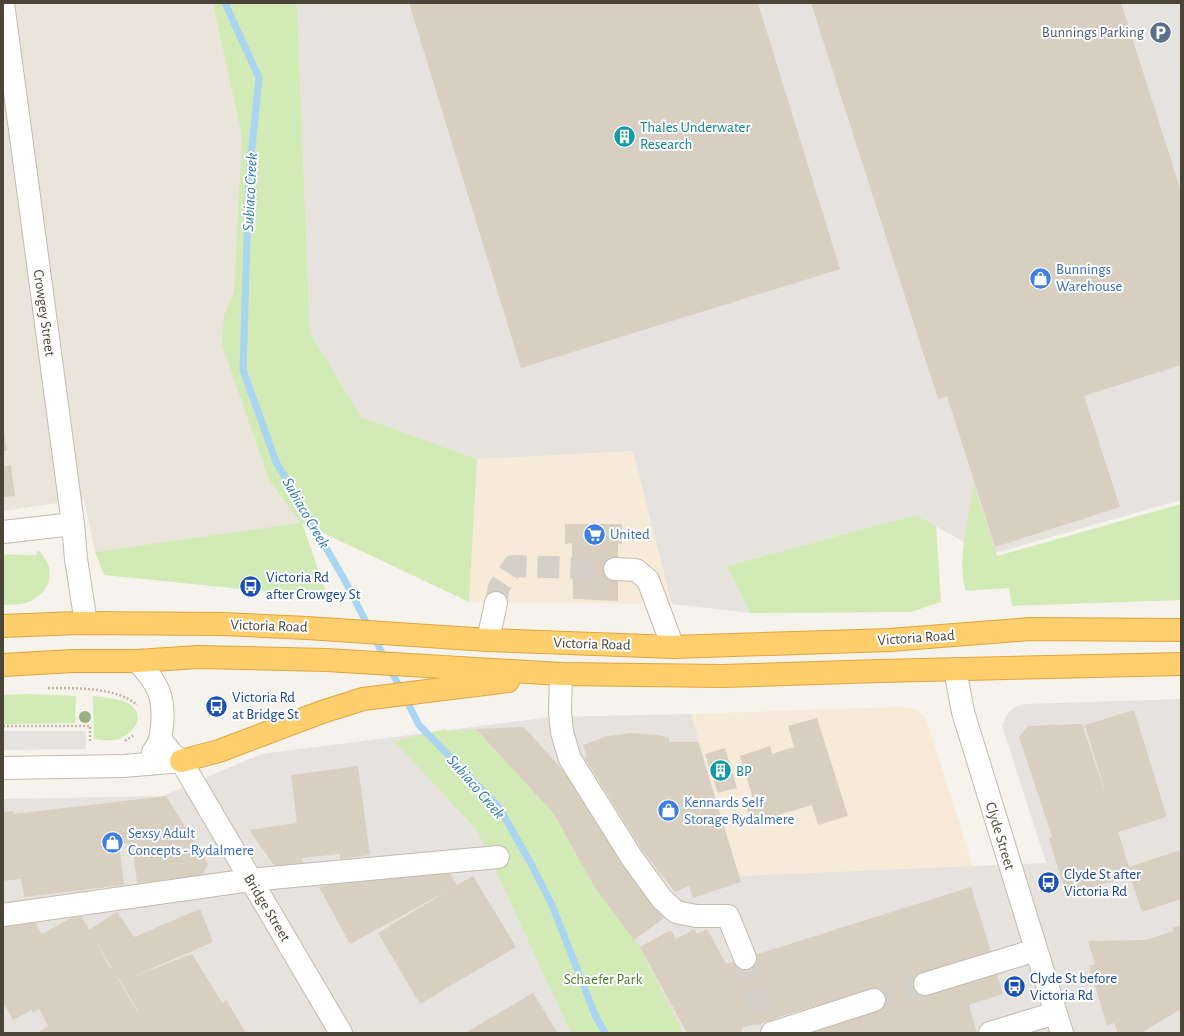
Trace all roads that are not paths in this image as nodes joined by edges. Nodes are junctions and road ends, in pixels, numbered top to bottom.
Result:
1 (3, 3) edge
2 (72, 524) junction
3 (3, 532) edge
4 (615, 569) tunnel mouth
5 (496, 603) tunnel mouth
6 (86, 623) junction
7 (3, 626) edge
8 (1181, 630) edge
9 (952, 636) junction
10 (488, 640) junction
11 (673, 647) junction
12 (137, 661) junction
13 (1181, 664) edge
14 (3, 665) edge
15 (955, 669) junction
16 (561, 674) junction
17 (160, 740) junction
18 (181, 761) junction
19 (135, 765) junction
20 (3, 768) edge
21 (498, 857) dead end
22 (250, 880) junction
23 (3, 915) edge
24 (1036, 950) junction
25 (745, 958) tunnel mouth
26 (925, 984) tunnel mouth
27 (874, 1000) tunnel mouth
28 (1059, 1023) edge
29 (769, 1029) edge
30 (342, 1033) edge
31 (990, 1033) edge

1 - 2 street, Crowgey Street
2 - 3 street
2 - 6 street, Crowgey Street
4 - 11 street
5 - 10 street
6 - 7 highway, Victoria Road
6 - 10 highway, Victoria Road
8 - 9 highway, Victoria Road
9 - 11 highway, Victoria Road
9 - 15 highway, Clyde Street
10 - 11 highway, Victoria Road
12 - 14 highway, Victoria Road
12 - 16 highway, Victoria Road
12 - 17 street
13 - 15 highway, Victoria Road
15 - 16 highway, Victoria Road
15 - 24 street, Clyde Street
16 - 18 highway
16 - 25 street
17 - 18 street, Bridge Street
17 - 19 street
18 - 19 street
18 - 22 street, Bridge Street
19 - 20 street
21 - 22 street
22 - 23 street
22 - 30 street, Bridge Street
24 - 26 street
24 - 28 street, Clyde Street
27 - 29 street
28 - 31 street

